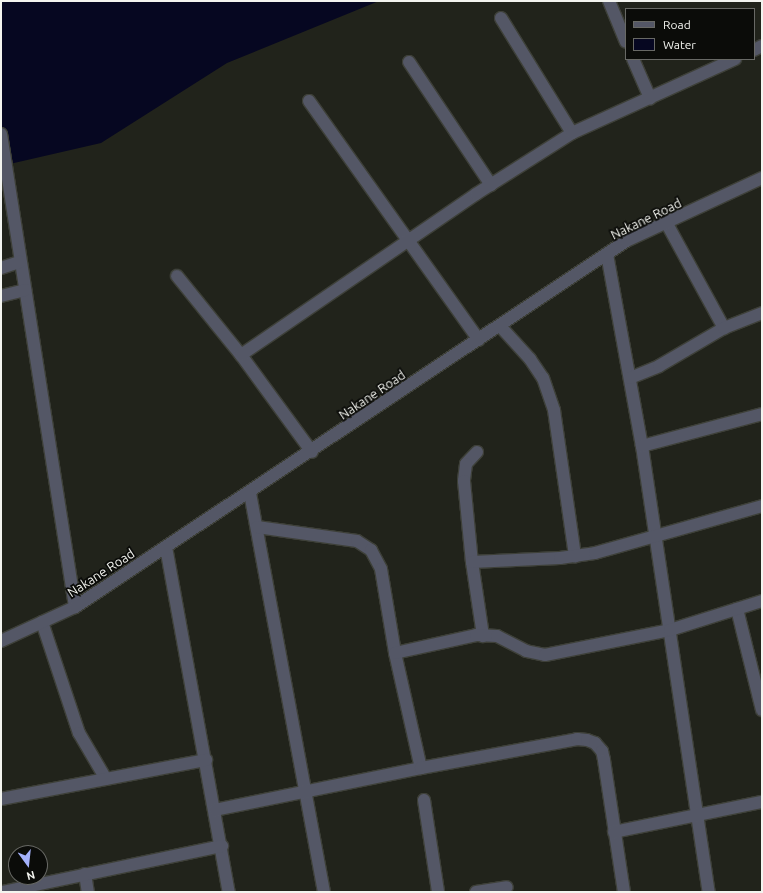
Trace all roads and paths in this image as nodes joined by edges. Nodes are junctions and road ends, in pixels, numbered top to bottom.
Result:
1 (609, 1) edge
2 (501, 18) dead end
3 (625, 40) edge
4 (633, 60) edge
5 (733, 60) edge
6 (408, 62) dead end
7 (650, 98) junction
8 (309, 101) dead end
9 (572, 133) junction
10 (1, 134) edge
11 (762, 178) edge
12 (491, 185) junction
13 (667, 224) junction
14 (409, 241) junction
15 (607, 254) junction
16 (20, 262) junction
17 (1, 268) edge
18 (177, 276) dead end
19 (25, 290) junction
20 (1, 296) edge
21 (762, 313) edge
22 (500, 326) junction
23 (724, 328) junction
24 (480, 340) junction
25 (241, 355) junction
26 (630, 378) junction
27 (762, 414) edge
28 (642, 446) junction
29 (312, 452) junction
30 (477, 452) dead end
31 (250, 493) junction
32 (762, 506) edge
33 (258, 527) junction
34 (656, 537) junction
35 (166, 547) junction
36 (575, 556) junction
37 (472, 562) junction
38 (762, 601) edge
39 (74, 607) junction
40 (737, 609) junction
41 (42, 622) junction
42 (670, 630) junction
43 (483, 636) junction
44 (1, 641) edge
45 (395, 654) junction
46 (762, 710) edge
47 (206, 760) junction
48 (421, 768) junction
49 (106, 779) junction
50 (305, 791) junction
51 (1, 799) edge
52 (424, 800) dead end
53 (762, 802) edge
54 (215, 810) junction
55 (698, 815) junction
56 (614, 832) junction
57 (222, 846) junction
58 (84, 874) junction
59 (507, 887) dead end
60 (2, 892) edge
61 (88, 892) edge
62 (229, 892) edge
63 (324, 892) edge
64 (438, 892) edge
65 (476, 892) edge
66 (624, 892) edge
67 (709, 892) edge

1 - 3 street
2 - 9 street
4 - 7 street
5 - 7 street
6 - 12 street
7 - 9 street
8 - 14 street
9 - 12 street
10 - 16 street
11 - 13 street, Nakane Road
12 - 14 street
13 - 15 street, Nakane Road
13 - 23 street
14 - 24 street
14 - 25 street
15 - 22 street, Nakane Road
15 - 26 street
16 - 17 street
16 - 19 street
18 - 25 street
19 - 20 street
19 - 39 street
21 - 23 street
22 - 24 street, Nakane Road
22 - 36 street
23 - 26 street
24 - 29 street, Nakane Road
25 - 29 street
26 - 28 street
27 - 28 street
28 - 34 street
29 - 31 street, Nakane Road
30 - 37 street
31 - 33 street
31 - 35 street, Nakane Road
32 - 34 street
33 - 45 street
33 - 50 street
34 - 36 street
34 - 42 street
35 - 39 street, Nakane Road
35 - 47 street
36 - 37 street
37 - 43 street
38 - 40 street
39 - 41 street, Nakane Road
40 - 42 street
40 - 46 street
41 - 44 street, Nakane Road
41 - 49 street
42 - 43 street
42 - 55 street
43 - 45 street
45 - 48 street
47 - 49 street
47 - 54 street
48 - 50 street
48 - 56 street
49 - 51 street
50 - 54 street
50 - 63 street
52 - 64 street
53 - 55 street
54 - 57 street
55 - 56 street
55 - 67 street
56 - 66 street
57 - 58 street
57 - 62 street
58 - 60 street
58 - 61 street
59 - 65 street

